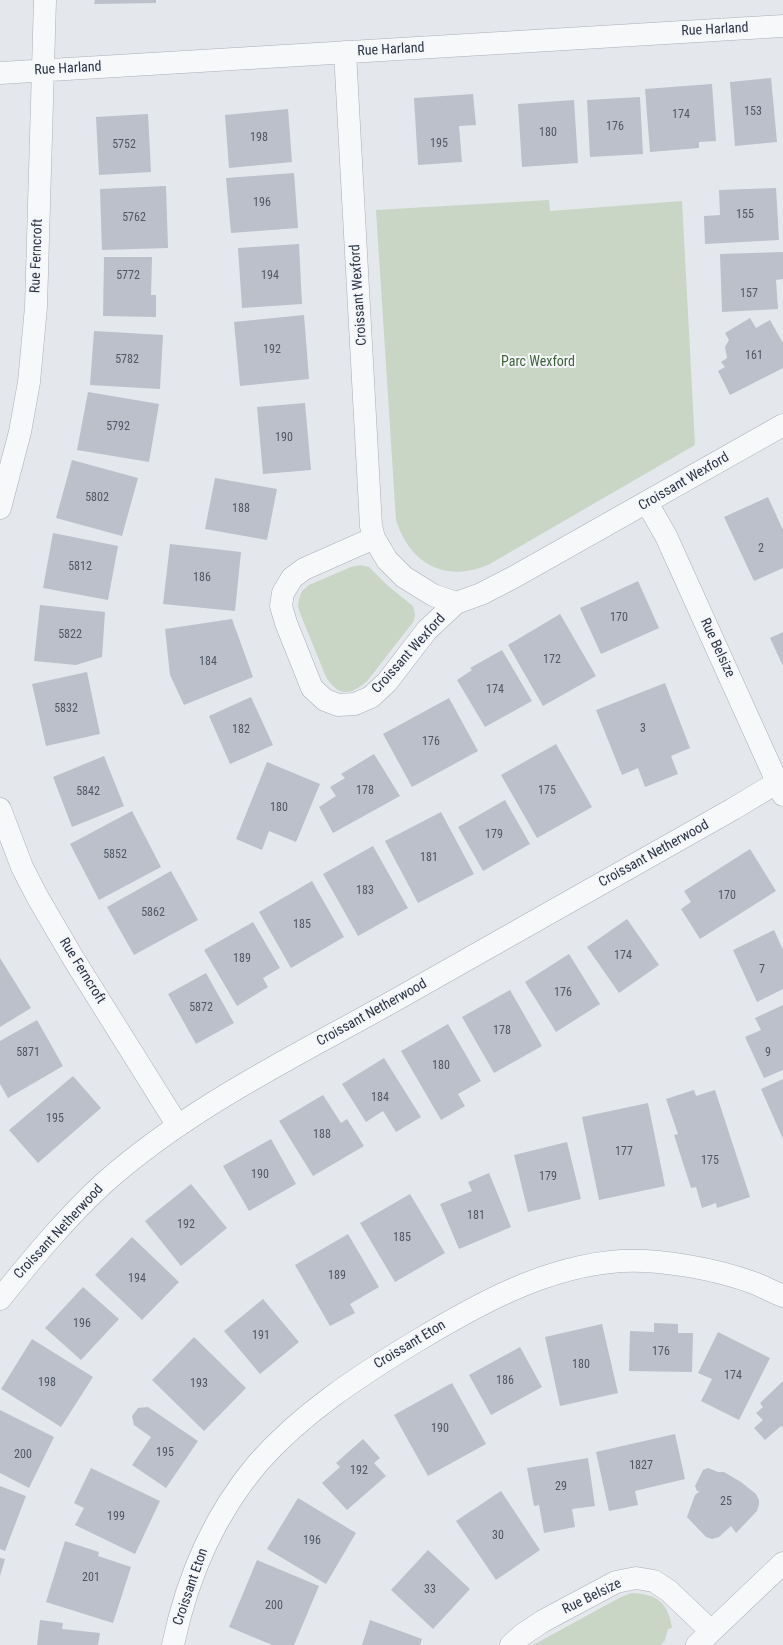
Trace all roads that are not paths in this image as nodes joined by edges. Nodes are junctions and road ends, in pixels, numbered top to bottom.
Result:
1 (45, 0) edge
2 (783, 26) edge
3 (345, 52) junction
4 (43, 70) junction
5 (0, 73) edge
6 (783, 425) edge
7 (647, 503) junction
8 (0, 508) edge
9 (374, 538) junction
10 (456, 603) junction
11 (781, 785) edge
12 (0, 809) edge
13 (178, 1126) junction
14 (783, 1296) edge
15 (0, 1299) edge
16 (783, 1563) edge
17 (704, 1638) edge
18 (173, 1645) edge
19 (511, 1645) edge

1 - 4 street, Rue Ferncroft
2 - 3 street, Rue Harland
3 - 4 street, Rue Harland
3 - 9 street, Croissant Wexford
4 - 5 street, Rue Harland
4 - 8 street, Rue Ferncroft
6 - 7 street, Croissant Wexford
7 - 10 street, Croissant Wexford
7 - 11 street, Rue Belsize
9 - 10 street, Croissant Wexford
9 - 10 street, Croissant Wexford
11 - 13 street, Croissant Netherwood
12 - 13 street, Rue Ferncroft
13 - 15 street, Croissant Netherwood
14 - 18 street, Croissant Eton
16 - 17 street, Rue Belsize
17 - 19 street, Rue Belsize

